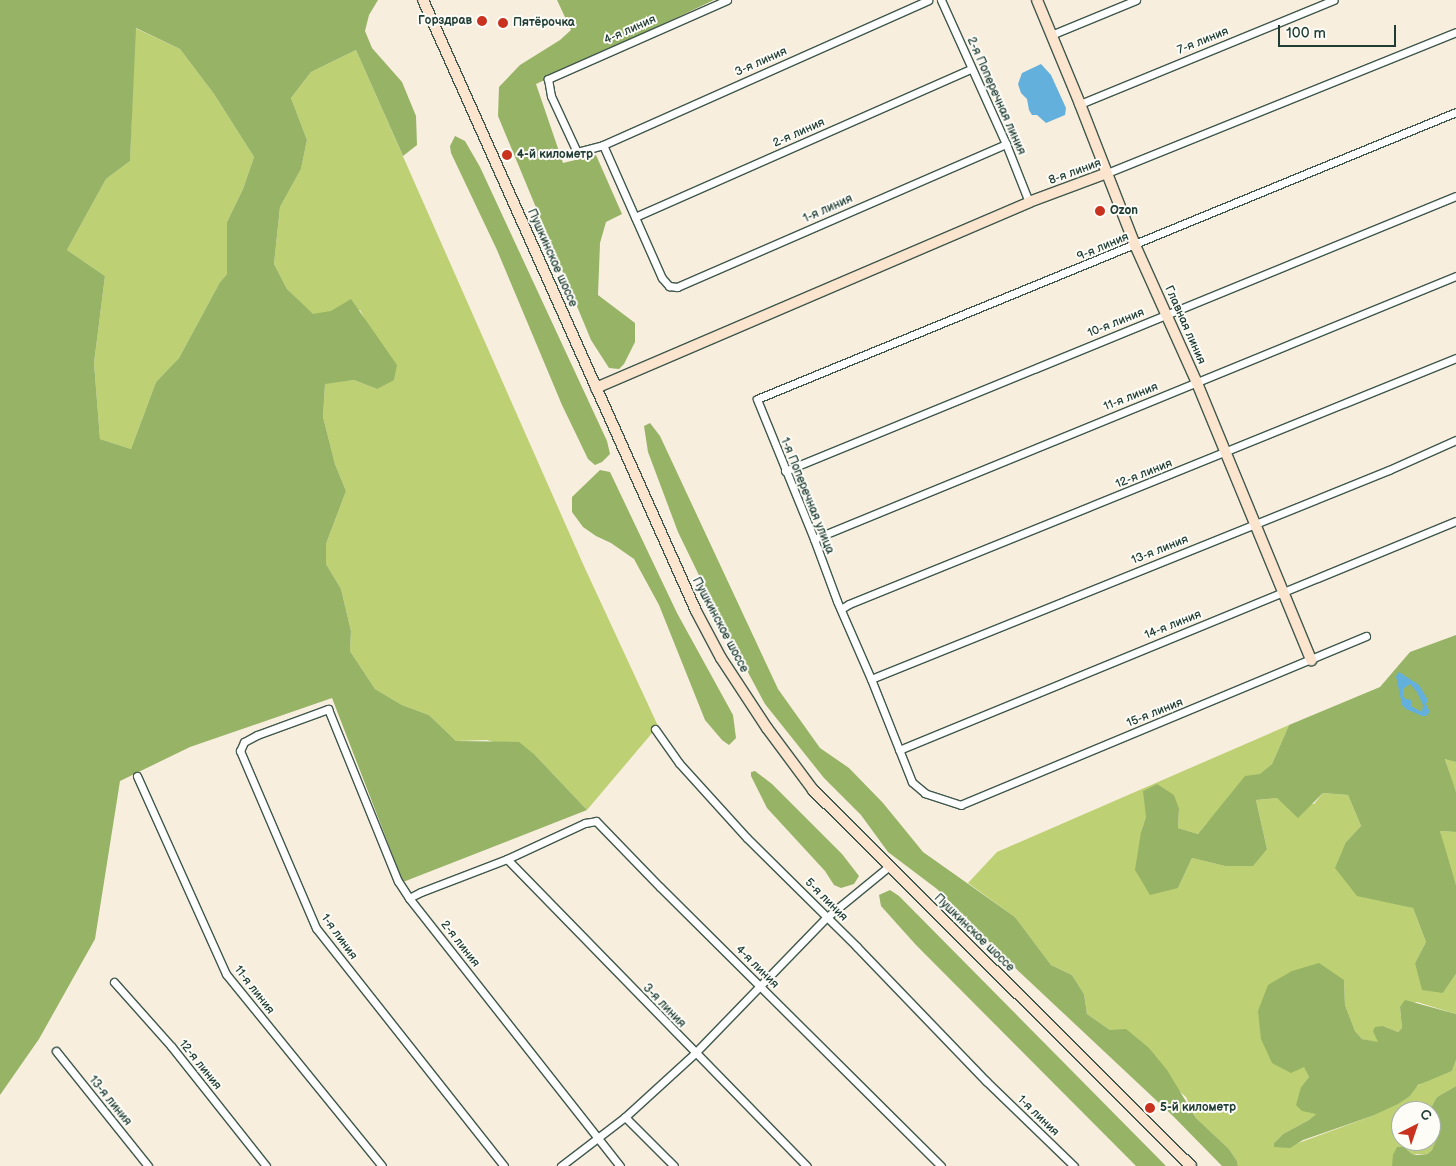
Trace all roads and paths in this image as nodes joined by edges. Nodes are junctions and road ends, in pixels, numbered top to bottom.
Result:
1 (423, 0) edge
2 (728, 0) edge
3 (928, 0) edge
4 (941, 0) edge
5 (1037, 0) edge
6 (1136, 0) edge
7 (1334, 0) edge
8 (1456, 32) edge
9 (1051, 35) junction
10 (971, 69) junction
11 (548, 86) joint
12 (1080, 104) junction
13 (1456, 112) edge
14 (1006, 144) junction
15 (603, 145) junction
16 (1107, 173) junction
17 (1456, 196) edge
18 (1029, 202) junction
19 (635, 217) junction
20 (1135, 245) junction
21 (1456, 276) edge
22 (1166, 315) junction
23 (1456, 358) edge
24 (1196, 382) junction
25 (596, 388) junction
26 (757, 399) joint
27 (1456, 440) edge
28 (1225, 453) junction
29 (785, 471) junction
30 (1456, 521) edge
31 (1255, 523) junction
32 (814, 539) junction
33 (1282, 593) junction
34 (841, 609) junction
35 (1366, 636) dead end
36 (1311, 660) junction
37 (871, 679) junction
38 (328, 709) joint
39 (655, 729) dead end
40 (899, 750) junction
41 (137, 776) dead end
42 (950, 802) joint
43 (507, 859) junction
44 (888, 867) junction
45 (409, 898) junction
46 (827, 917) junction
47 (114, 982) dead end
48 (760, 986) junction
49 (56, 1051) dead end
50 (695, 1053) junction
51 (986, 1081) joint
52 (625, 1117) junction
53 (599, 1138) junction
54 (148, 1166) edge
55 (266, 1166) edge
56 (382, 1166) edge
57 (504, 1166) edge
58 (561, 1166) edge
59 (620, 1166) edge
60 (674, 1166) edge
61 (807, 1166) edge
62 (941, 1166) edge
63 (1074, 1166) edge
64 (1191, 1166) edge

1 - 25 main road, Пушкинское шоссе
2 - 11 street, 4-я линия
3 - 15 street, 3-я линия
4 - 10 street, 2-я Поперечная линия
5 - 9 main road, Главная линия
6 - 9 street
7 - 12 street, 7-я линия
8 - 16 street, 8-я линия
9 - 12 main road, Главная линия
10 - 14 street, 2-я Поперечная линия
10 - 19 street, 2-я линия
11 - 15 street, 3-я линия
12 - 16 main road, Главная линия
13 - 20 street, 9-я линия
14 - 18 street, 2-я Поперечная линия
14 - 19 street, 1-я линия
15 - 19 street
16 - 18 main road, 8-я линия
16 - 20 main road, Главная линия
17 - 22 street, 10-я линия
18 - 25 main road, 8-я линия
20 - 22 main road, Главная линия
20 - 26 street, 9-я линия
21 - 24 street, 11-я линия
22 - 24 main road, Главная линия
22 - 29 street, 10-я линия
23 - 28 street, 12-я линия
24 - 28 main road, Главная линия
24 - 32 street, 11-я линия
25 - 44 main road, Пушкинское шоссе
26 - 29 street, 1-я Поперечная улица
27 - 31 street, 13-я линия
28 - 31 main road, Главная линия
28 - 34 street, 12-я линия
29 - 32 street, 1-я Поперечная улица
30 - 33 street, 14-я линия
31 - 33 main road, Главная линия
31 - 37 street, 13-я линия
32 - 34 street, 1-я Поперечная улица
33 - 36 main road, Главная линия
33 - 40 street, 14-я линия
34 - 37 street, 1-я Поперечная улица
35 - 36 street, 15-я линия
36 - 42 street, 15-я линия
37 - 40 street, 1-я Поперечная улица
38 - 45 street, 2-я линия
38 - 57 street, 1-я линия
39 - 46 street, 5-я линия
40 - 42 street, 1-я Поперечная улица
41 - 56 street, 11-я линия
43 - 45 street
43 - 48 street, 4-я линия
43 - 50 street, 3-я линия
44 - 46 street
44 - 64 main road, Пушкинское шоссе
45 - 53 street, 2-я линия
46 - 48 street
46 - 51 street, 5-я линия
47 - 55 street, 12-я линия
48 - 50 street
48 - 62 street, 4-я линия
49 - 54 street, 13-я линия
50 - 52 street
50 - 61 street, 3-я линия
51 - 63 street, 1-я линия
52 - 53 street
52 - 60 street
53 - 58 street
53 - 59 street, 2-я линия

